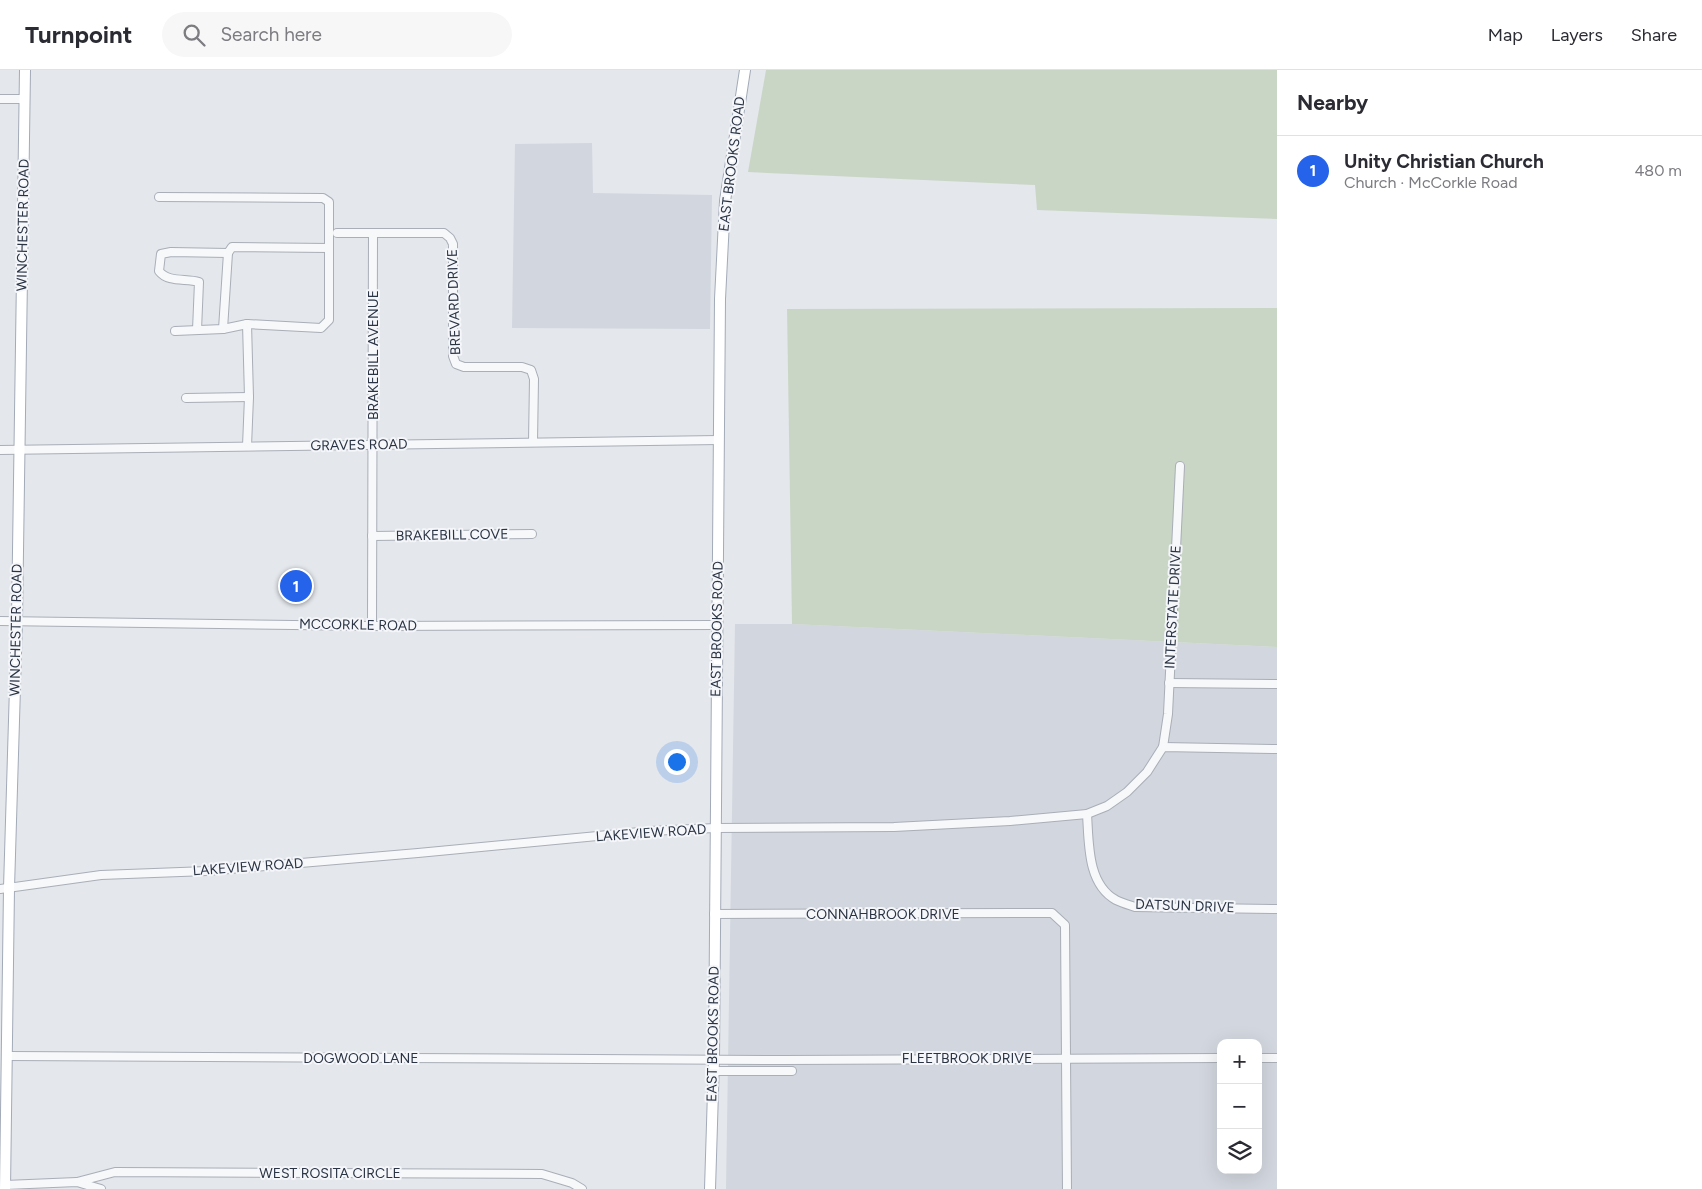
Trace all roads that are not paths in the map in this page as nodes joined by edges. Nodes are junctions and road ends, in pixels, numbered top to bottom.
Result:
1 (25, 70) edge
2 (745, 70) edge
3 (0, 99) edge
4 (25, 100) junction
5 (159, 196) dead end
6 (337, 233) dead end
7 (373, 234) junction
8 (329, 248) junction
9 (228, 253) junction
10 (247, 324) junction
11 (223, 329) junction
12 (175, 330) dead end
13 (197, 330) junction
14 (249, 397) junction
15 (186, 398) dead end
16 (719, 440) junction
17 (533, 442) junction
18 (372, 444) junction
19 (246, 446) junction
20 (0, 450) edge
21 (19, 450) junction
22 (1180, 466) dead end
23 (532, 534) dead end
24 (372, 536) junction
25 (16, 620) junction
26 (0, 621) edge
27 (717, 625) junction
28 (372, 626) junction
29 (1169, 683) junction
30 (1277, 684) edge
31 (1164, 747) junction
32 (1277, 749) edge
33 (1087, 814) junction
34 (715, 828) junction
35 (5, 888) edge
36 (1277, 909) edge
37 (714, 914) junction
38 (8, 1056) junction
39 (1065, 1058) junction
40 (1217, 1058) edge
41 (1262, 1058) edge
42 (1277, 1058) edge
43 (714, 1059) junction
44 (735, 1059) junction
45 (714, 1071) junction
46 (735, 1071) junction
47 (792, 1071) dead end
48 (77, 1182) junction
49 (5, 1187) edge
50 (101, 1189) edge
51 (582, 1189) edge
52 (710, 1189) edge
53 (1067, 1189) edge

1 - 4 main road, WINCHESTER ROAD
2 - 16 main road, EAST BROOKS ROAD
3 - 4 street
4 - 21 main road, WINCHESTER ROAD
5 - 8 street
6 - 7 street, BREVARD DRIVE
7 - 17 street, BREVARD DRIVE
7 - 18 street, BRAKEBILL AVENUE
8 - 9 street
8 - 10 street
9 - 11 street
9 - 13 street
10 - 11 street
10 - 14 street
11 - 13 street
12 - 13 street
14 - 15 street
14 - 19 street
16 - 17 street, GRAVES ROAD
16 - 27 main road, EAST BROOKS ROAD
17 - 18 street, GRAVES ROAD
18 - 19 street, GRAVES ROAD
18 - 24 street, BRAKEBILL AVENUE
19 - 21 street, GRAVES ROAD
20 - 21 street, GRAVES ROAD
21 - 25 main road, WINCHESTER ROAD
22 - 29 street, INTERSTATE DRIVE
23 - 24 street, BRAKEBILL COVE
24 - 28 street, BRAKEBILL AVENUE
25 - 26 street, MCCORKLE ROAD
25 - 28 street, MCCORKLE ROAD
25 - 35 main road, WINCHESTER ROAD
27 - 28 street, MCCORKLE ROAD
27 - 34 main road, EAST BROOKS ROAD
29 - 30 street
29 - 31 street, INTERSTATE DRIVE
31 - 32 street
31 - 33 street, LAKEVIEW ROAD
33 - 34 street, LAKEVIEW ROAD
33 - 36 street, DATSUN DRIVE
34 - 35 street, LAKEVIEW ROAD
34 - 37 main road, EAST BROOKS ROAD
35 - 38 main road, WINCHESTER ROAD
37 - 39 street, CONNAHBROOK DRIVE
37 - 43 main road, EAST BROOKS ROAD
38 - 43 street, DOGWOOD LANE
38 - 49 main road, WINCHESTER ROAD
39 - 40 street, FLEETBROOK DRIVE
39 - 44 street, FLEETBROOK DRIVE
39 - 53 street
41 - 42 street
43 - 44 street, FLEETBROOK DRIVE
43 - 45 main road, EAST BROOKS ROAD
44 - 46 street
45 - 46 street
45 - 52 main road, EAST BROOKS ROAD
46 - 47 street
48 - 49 street
48 - 50 street
48 - 51 street, WEST ROSITA CIRCLE

